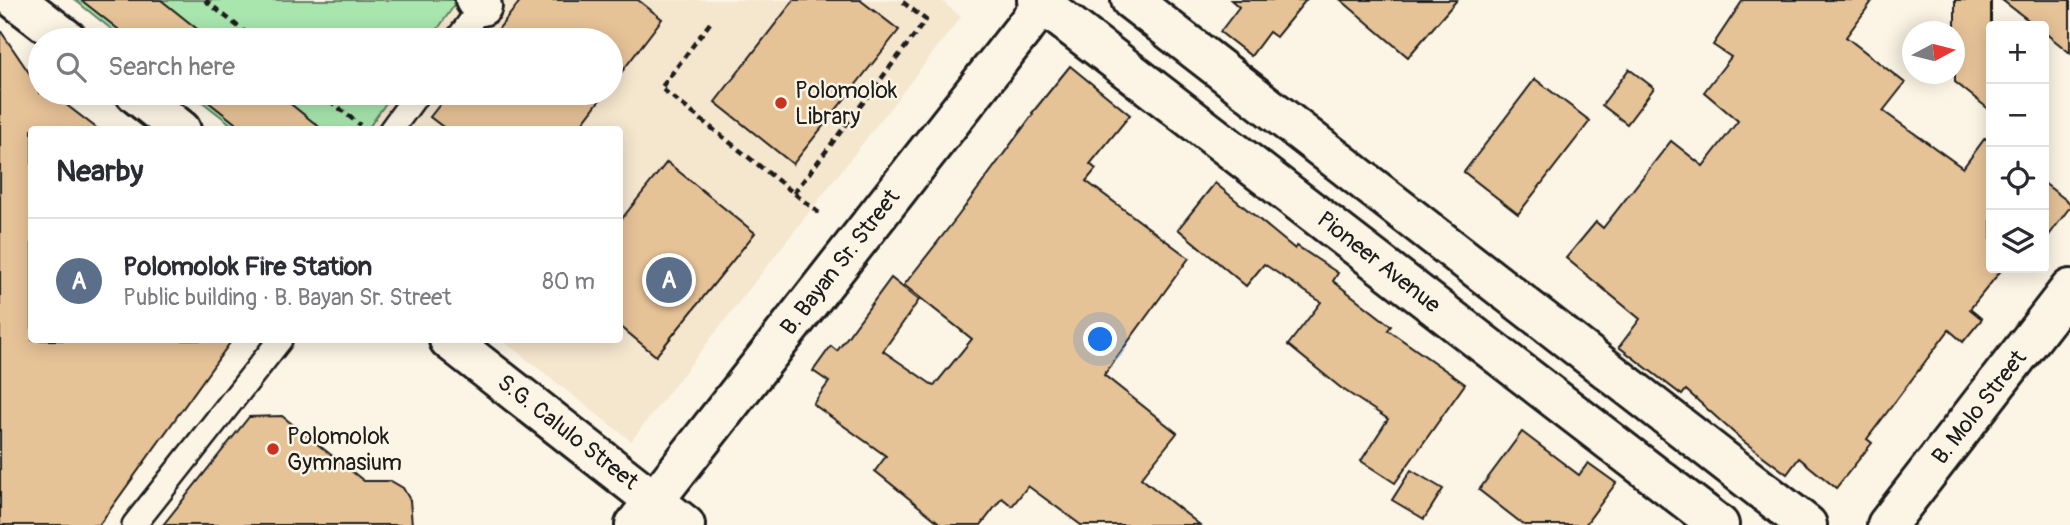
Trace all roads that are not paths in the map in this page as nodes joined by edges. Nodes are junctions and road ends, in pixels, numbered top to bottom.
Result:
1 (16, 0) edge
2 (1131, 0) edge
3 (1042, 1) edge
4 (481, 2) edge
5 (52, 28) edge
6 (465, 28) edge
7 (150, 105) edge
8 (409, 105) edge
9 (176, 126) edge
10 (394, 126) edge
11 (1452, 249) junction
12 (2070, 289) edge
13 (1419, 294) junction
14 (278, 343) edge
15 (452, 343) edge
16 (645, 512) edge
17 (134, 525) edge
18 (685, 525) edge
19 (1720, 525) edge
20 (1807, 525) edge
21 (1887, 525) edge

1 - 5 street
2 - 11 street
3 - 13 street, Pioneer Avenue
3 - 16 street, B. Bayan Sr. Street
4 - 6 lane
7 - 9 street
8 - 10 lane
11 - 13 street
11 - 20 street
12 - 21 street, B. Molo Street
13 - 19 street, Pioneer Avenue
14 - 17 lane
15 - 16 street, S.G. Calulo Street
16 - 18 street, S.G. Calulo Street

